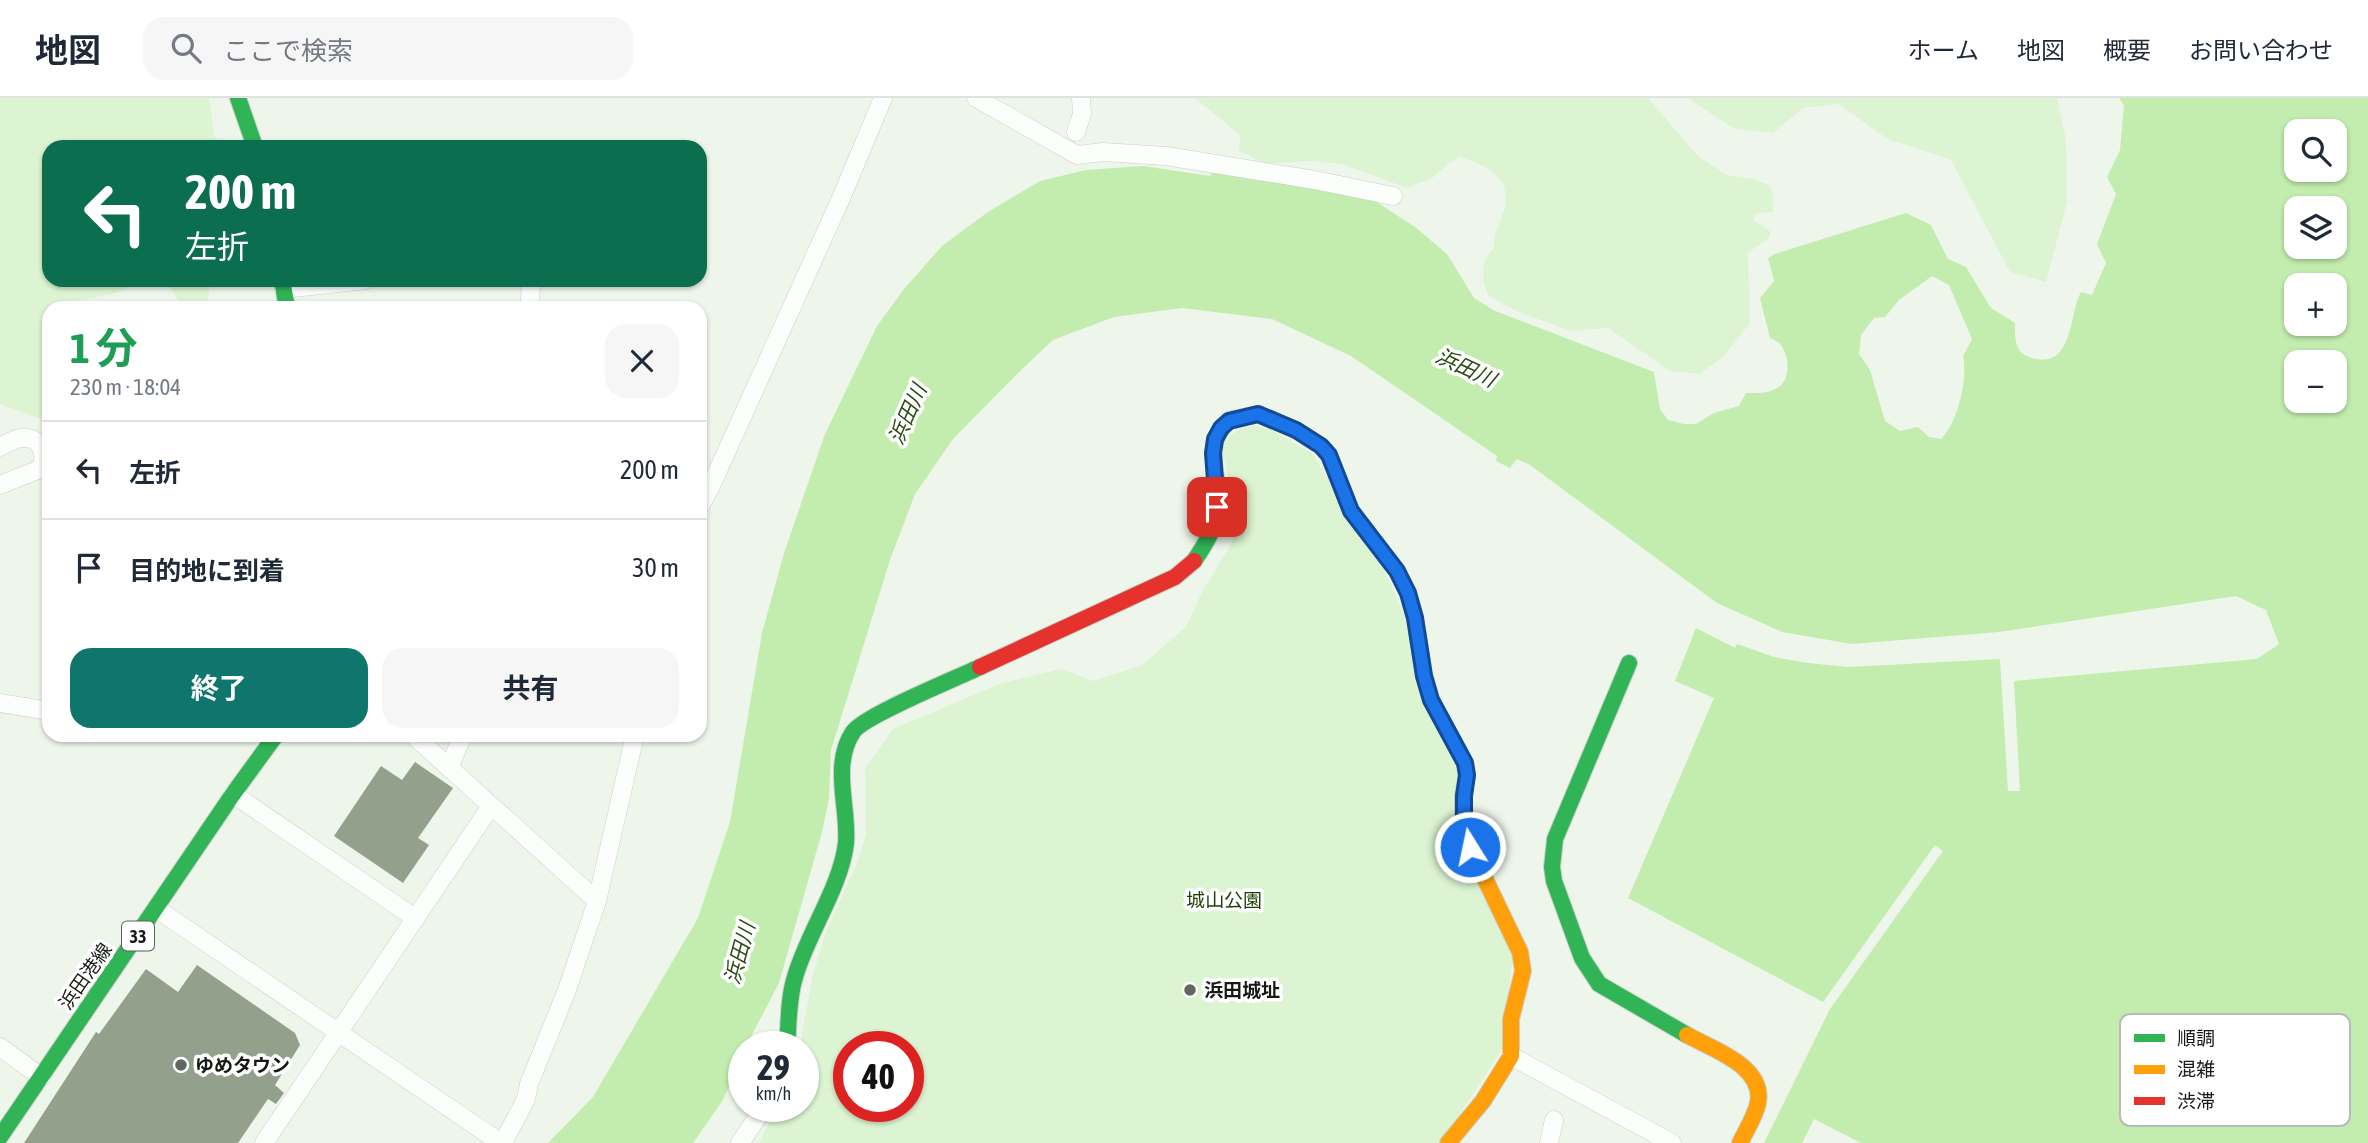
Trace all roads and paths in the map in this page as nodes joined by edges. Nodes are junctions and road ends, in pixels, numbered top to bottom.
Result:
1 (238, 98) edge
2 (883, 98) edge
3 (976, 98) edge
4 (1081, 98) edge
5 (1076, 132) dead end
6 (253, 140) edge
7 (1393, 196) dead end
8 (0, 447) edge
9 (42, 449) edge
10 (42, 465) edge
11 (0, 485) edge
12 (707, 493) edge
13 (1629, 663) dead end
14 (0, 703) edge
15 (42, 710) edge
16 (271, 742) edge
17 (421, 742) edge
18 (460, 742) edge
19 (633, 742) edge
20 (449, 768) junction
21 (233, 794) junction
22 (491, 806) junction
23 (597, 901) junction
24 (157, 909) junction
25 (415, 918) junction
26 (788, 1031) edge
27 (337, 1033) junction
28 (0, 1047) edge
29 (1511, 1056) junction
30 (41, 1077) junction
31 (1554, 1121) dead end
32 (754, 1122) edge
33 (0, 1137) edge
34 (264, 1143) edge
35 (502, 1143) edge
36 (740, 1143) edge
37 (1448, 1143) edge
38 (1549, 1143) edge
39 (1672, 1143) edge
40 (1740, 1143) edge

1 - 6 street
2 - 12 street
3 - 7 street
4 - 5 street
8 - 9 street
10 - 11 street
13 - 40 street
14 - 15 street
16 - 21 street, 浜田港線 / 33
17 - 20 street
18 - 20 street
19 - 23 street
20 - 22 street
21 - 24 street, 浜田港線 / 33
21 - 25 street
22 - 23 street
22 - 25 street
23 - 35 street
24 - 27 street
24 - 30 street, 浜田港線 / 33
25 - 27 street
26 - 29 street
27 - 34 street
27 - 35 street
28 - 30 street
29 - 37 street
29 - 39 street
30 - 33 street, 浜田港線 / 33
31 - 38 street
32 - 36 street

